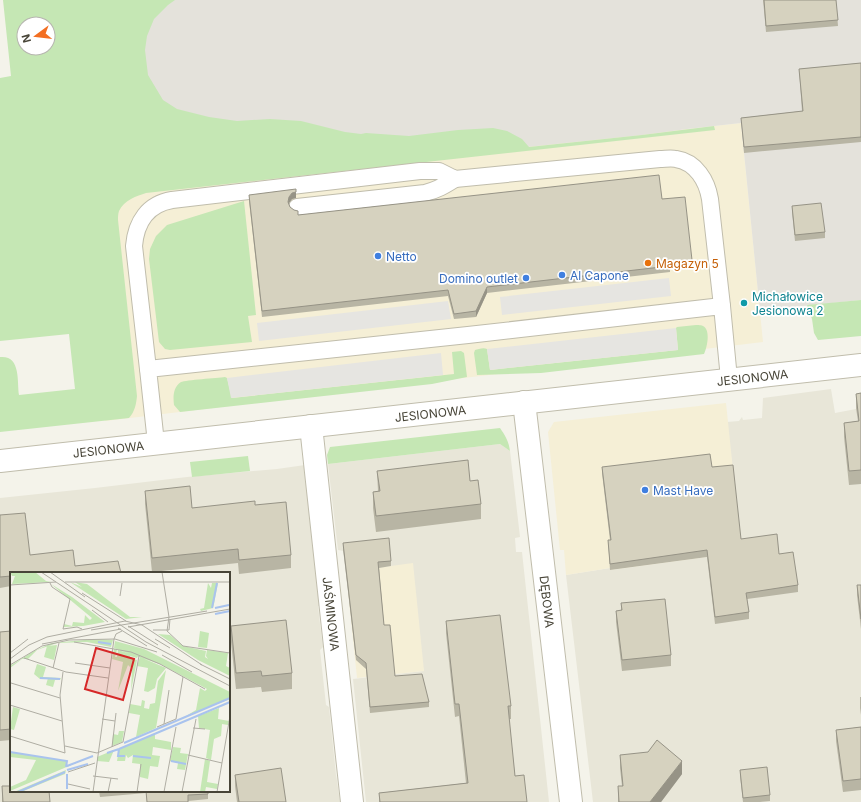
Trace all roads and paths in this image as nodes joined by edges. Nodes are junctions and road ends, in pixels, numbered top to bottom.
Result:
1 (455, 179) junction
2 (297, 207) dead end
3 (722, 306) junction
4 (861, 364) edge
5 (148, 369) junction
6 (729, 379) junction
7 (524, 402) junction
8 (311, 426) junction
9 (156, 443) junction
10 (0, 461) edge
11 (352, 802) edge
12 (571, 802) edge

1 - 2 lane
1 - 3 lane
1 - 5 lane
3 - 5 lane
3 - 6 lane
4 - 6 street, JESIONOWA
5 - 9 lane
6 - 7 street, JESIONOWA
7 - 8 street, JESIONOWA
7 - 12 street, DĘBOWA
8 - 9 street, JESIONOWA
8 - 11 street, JAŚMINOWA
9 - 10 street, JESIONOWA

